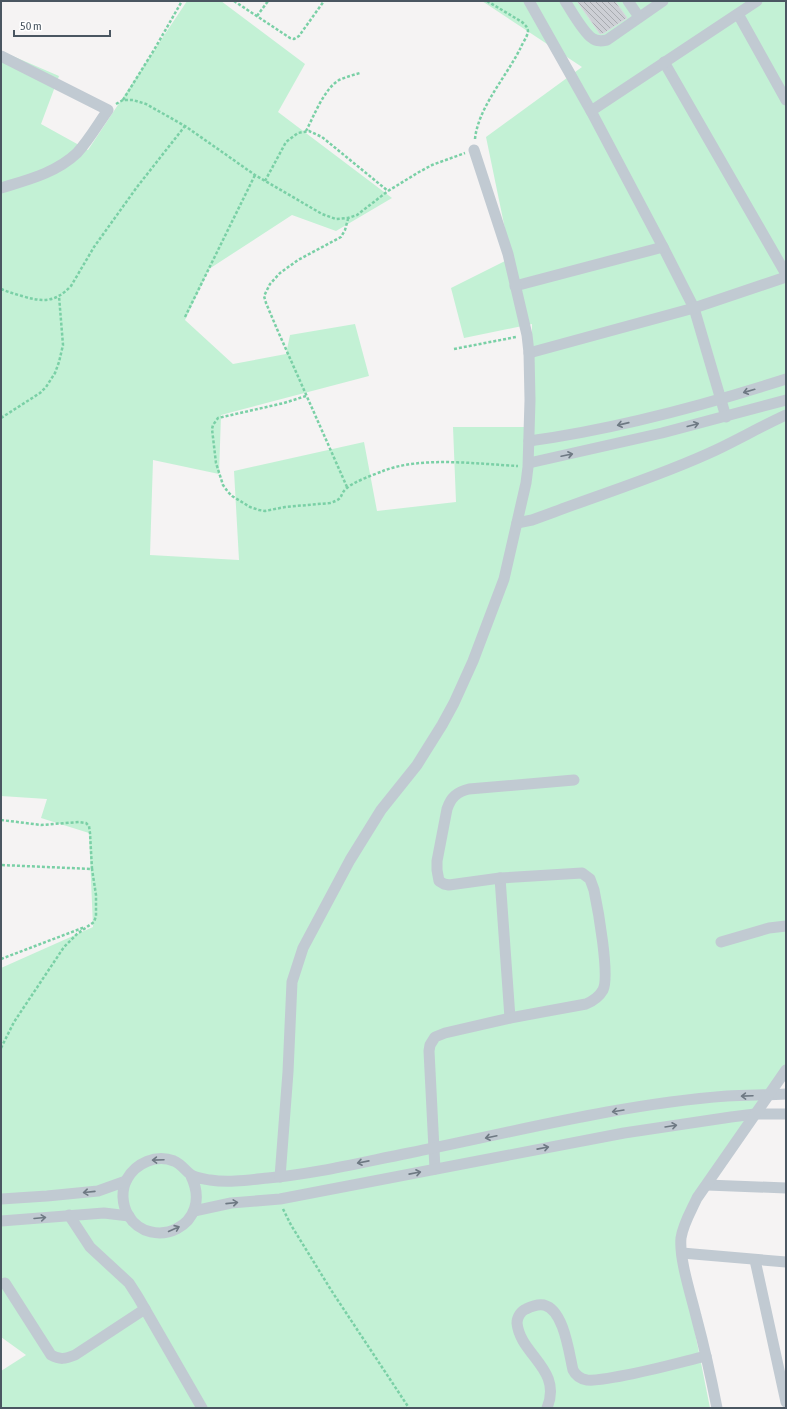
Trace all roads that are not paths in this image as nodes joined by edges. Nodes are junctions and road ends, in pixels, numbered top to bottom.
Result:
1 (529, 1) edge
2 (565, 1) edge
3 (628, 1) edge
4 (663, 1) edge
5 (756, 1) edge
6 (738, 14) junction
7 (639, 17) junction
8 (1, 56) edge
9 (664, 62) junction
10 (786, 100) edge
11 (591, 111) junction
12 (474, 150) road end
13 (1, 188) edge
14 (663, 247) junction
15 (786, 274) edge
16 (786, 277) edge
17 (515, 286) junction
18 (694, 308) junction
19 (529, 353) junction
20 (786, 379) edge
21 (721, 399) junction
22 (786, 400) edge
23 (786, 415) edge
24 (726, 416) junction
25 (529, 440) junction
26 (528, 465) junction
27 (518, 523) junction
28 (574, 780) dead end
29 (500, 878) junction
30 (786, 926) edge
31 (720, 942) dead end
32 (510, 1018) junction
33 (786, 1070) edge
34 (786, 1094) edge
35 (768, 1095) junction
36 (755, 1114) junction
37 (786, 1114) edge
38 (434, 1148) junction
39 (435, 1169) junction
40 (192, 1176) junction
41 (280, 1177) junction
42 (126, 1181) junction
43 (707, 1185) junction
44 (786, 1188) edge
45 (1, 1199) edge
46 (194, 1211) junction
47 (69, 1215) junction
48 (129, 1216) junction
49 (1, 1221) edge
50 (682, 1253) junction
51 (755, 1260) junction
52 (786, 1262) edge
53 (5, 1282) dead end
54 (145, 1309) junction
55 (706, 1356) junction
56 (786, 1402) edge
57 (202, 1408) edge
58 (547, 1408) edge
59 (717, 1408) edge

1 - 11 street
2 - 7 street
3 - 7 street
4 - 7 street
5 - 6 street
6 - 9 street
6 - 10 street
8 - 13 street
9 - 11 street
9 - 15 street
11 - 14 street
12 - 17 street
14 - 17 street
14 - 18 street
16 - 18 street
17 - 19 street
18 - 19 street
18 - 21 street
19 - 25 street
20 -> 21 street
21 - 24 street
21 -> 25 street
22 - 24 street
23 - 27 street
26 -> 24 street
25 - 26 street
26 - 27 street
27 - 41 street
28 - 29 street
29 - 32 street
29 - 32 street
30 - 31 street
32 - 38 street
33 - 35 street
34 - 35 street
35 - 36 street
35 -> 38 street
36 - 37 street
39 -> 36 street
36 - 43 street
38 - 39 street
38 -> 41 street
46 -> 39 street
40 - 41 street
40 -> 42 street
40 - 46 street
42 -> 45 street
42 - 48 street
43 - 44 street
43 - 50 street
48 -> 46 street
47 - 48 street
49 -> 47 street
47 - 54 street
50 - 51 street
50 - 55 street
51 - 52 street
51 - 56 street
53 - 54 street
54 - 57 street
55 - 58 street
55 - 59 street

